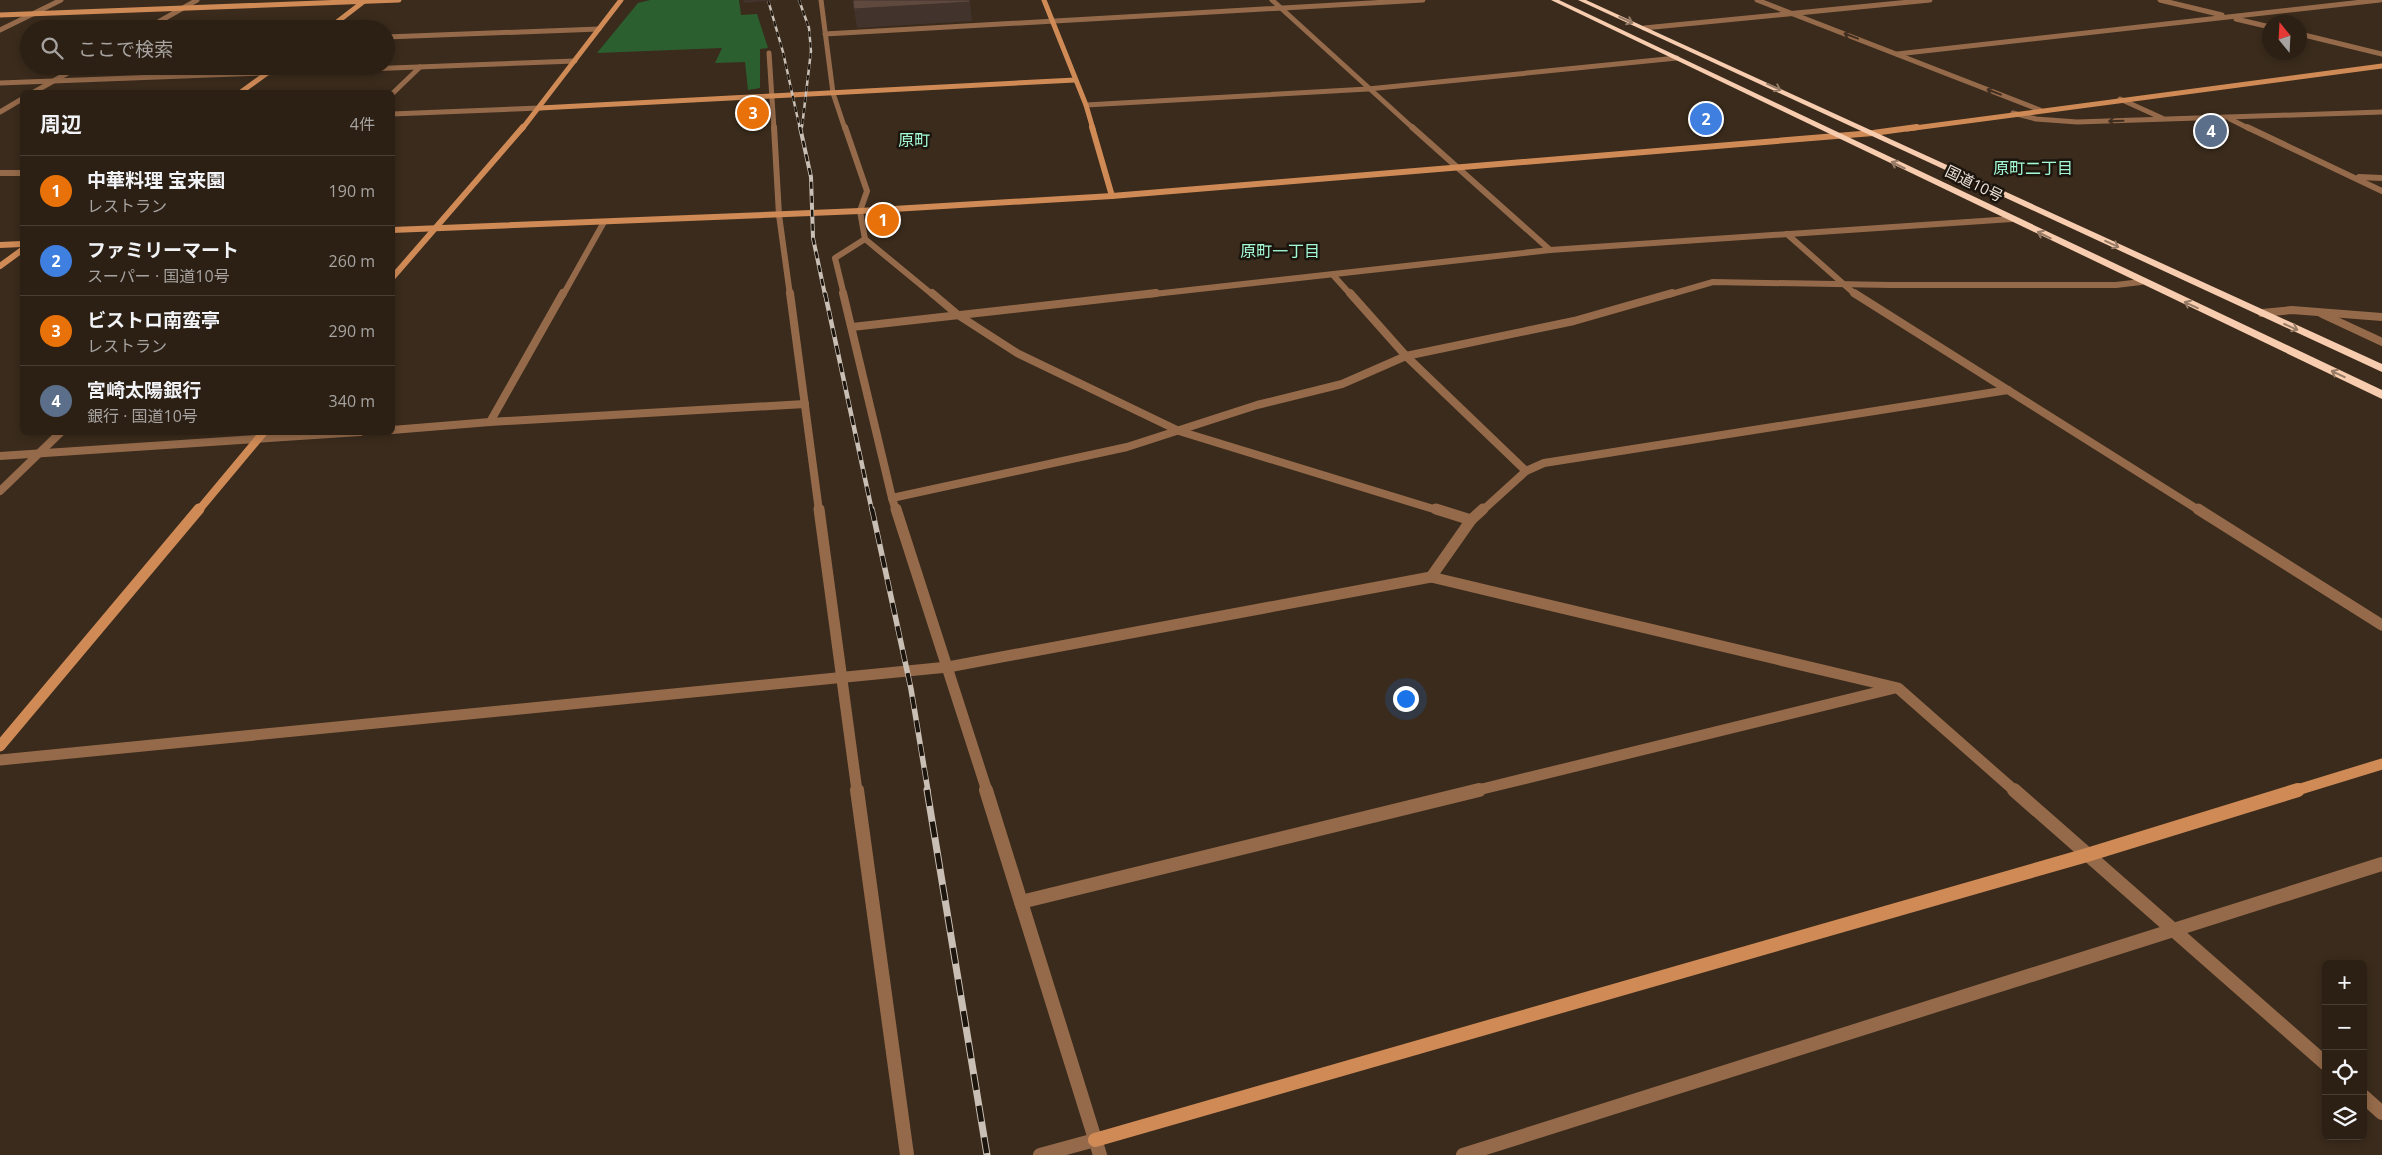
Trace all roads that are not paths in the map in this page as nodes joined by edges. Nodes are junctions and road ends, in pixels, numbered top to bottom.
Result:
1 (61, 0) edge
2 (197, 0) edge
3 (399, 0) edge
4 (621, 0) edge
5 (821, 0) edge
6 (1044, 0) edge
7 (1272, 0) edge
8 (1423, 0) edge
9 (1554, 0) edge
10 (1581, 0) edge
11 (1757, 0) edge
12 (1930, 0) edge
13 (2160, 0) edge
14 (2380, 0) edge
15 (364, 1) edge
16 (182, 8) junction
17 (1280, 8) junction
18 (33, 14) junction
19 (1794, 14) junction
20 (0, 15) edge
21 (2230, 17) junction
22 (20, 20) edge
23 (21, 20) edge
24 (161, 20) edge
25 (340, 20) edge
26 (1052, 22) junction
27 (2262, 24) edge
28 (599, 28) junction
29 (1644, 28) junction
30 (0, 30) edge
31 (825, 34) junction
32 (2307, 36) edge
33 (395, 37) edge
34 (769, 52) dead end
35 (1897, 54) junction
36 (2382, 54) edge
37 (1677, 58) junction
38 (575, 61) junction
39 (2382, 66) edge
40 (420, 67) junction
41 (395, 68) edge
42 (64, 75) edge
43 (197, 75) edge
44 (265, 75) edge
45 (1075, 80) junction
46 (54, 81) junction
47 (0, 83) edge
48 (1368, 89) junction
49 (38, 90) edge
50 (244, 90) edge
51 (395, 91) edge
52 (833, 93) junction
53 (771, 96) junction
54 (20, 100) edge
55 (2120, 100) junction
56 (1086, 105) junction
57 (540, 108) junction
58 (2040, 110) junction
59 (0, 112) edge
60 (2382, 112) edge
61 (2013, 113) junction
62 (395, 114) edge
63 (2227, 117) junction
64 (2165, 119) junction
65 (1873, 133) junction
66 (1838, 136) junction
67 (1461, 168) junction
68 (20, 172) edge
69 (0, 174) edge
70 (2356, 177) junction
71 (2382, 178) edge
72 (2382, 191) edge
73 (1112, 196) junction
74 (860, 212) junction
75 (779, 215) junction
76 (2012, 219) junction
77 (604, 222) junction
78 (434, 228) junction
79 (395, 230) edge
80 (1787, 234) junction
81 (865, 239) junction
82 (20, 244) edge
83 (0, 245) edge
84 (1550, 250) junction
85 (20, 251) edge
86 (0, 266) edge
87 (395, 274) edge
88 (1333, 275) junction
89 (2141, 282) junction
90 (1842, 284) junction
91 (2314, 311) junction
92 (2262, 313) junction
93 (958, 315) junction
94 (2382, 317) edge
95 (852, 327) junction
96 (2382, 342) edge
97 (1406, 356) junction
98 (2382, 368) edge
99 (2008, 390) junction
100 (2382, 395) edge
101 (805, 404) junction
102 (490, 422) junction
103 (395, 430) edge
104 (1179, 431) junction
105 (57, 435) edge
106 (300, 435) edge
107 (260, 437) edge
108 (37, 454) junction
109 (0, 456) edge
110 (1526, 471) junction
111 (0, 491) edge
112 (892, 498) junction
113 (1471, 520) junction
114 (1431, 577) junction
115 (2382, 625) edge
116 (948, 667) junction
117 (842, 678) junction
118 (1898, 688) junction
119 (0, 746) edge
120 (0, 760) edge
121 (2382, 764) edge
122 (2087, 855) junction
123 (2382, 864) edge
124 (1021, 902) junction
125 (2174, 931) junction
126 (2322, 1060) edge
127 (2367, 1100) edge
128 (2382, 1113) edge
129 (1097, 1148) edge
130 (907, 1155) edge
131 (1040, 1155) edge
132 (1463, 1155) edge

1 - 18 street
2 - 16 street
3 - 15 street
4 - 28 street
5 - 31 street
6 - 26 street
7 - 17 street
8 - 17 street
9 - 37 highway, 国道10号
10 -> 29 highway, 国道10号
11 - 19 street
12 - 19 street
13 - 21 street
14 - 21 street
15 - 16 street
15 - 25 street
16 - 18 street
16 - 24 street
17 - 26 street
17 - 48 street
18 - 20 street
18 - 23 street
19 - 29 street
35 -> 19 street
21 - 27 street
21 - 35 street
22 - 30 street
26 - 31 street
26 - 45 street
28 - 33 street
28 - 38 street
29 -> 65 highway, 国道10号
31 - 52 street
32 - 36 street
34 - 53 street
58 -> 35 street
37 - 48 street
37 - 66 highway, 国道10号
38 - 40 street
38 - 57 street
39 - 55 street
40 - 41 street
40 - 51 street
42 - 46 street
43 - 46 street
44 - 50 street
45 - 52 street
45 - 56 street
46 - 47 street
46 - 49 street
48 - 56 street
48 - 67 street
52 - 53 street
52 - 74 street
53 - 57 street
53 - 75 street
54 - 59 street
55 - 58 street
55 - 64 street
56 - 73 street
57 - 62 street
57 - 78 street
58 - 61 street
60 - 63 street
64 -> 61 street
61 - 65 street
63 - 64 street
63 - 70 street
65 - 66 street
65 -> 92 highway, 国道10号
66 - 67 street
76 -> 66 highway, 国道10号
67 - 73 street
67 - 84 street
68 - 69 street
70 - 71 street
70 - 72 street
73 - 74 street
74 - 75 street
74 - 81 street
75 - 77 street
75 - 101 street
76 - 80 street
89 -> 76 highway, 国道10号
77 - 78 street
77 - 102 street
78 - 79 street
78 - 87 street
80 - 84 street
80 - 90 street
81 - 93 street
81 - 95 street
82 - 83 street
84 - 88 street
85 - 86 street
88 - 93 street
88 - 97 street
89 - 90 street
100 -> 89 highway, 国道10号
90 - 97 street
90 - 99 street
91 - 92 street
91 - 94 street
91 - 96 street
92 -> 98 highway, 国道10号
93 - 95 street
93 - 104 street
95 - 112 street
97 - 104 street
97 - 110 street
99 - 110 street
99 - 115 street
101 - 102 street
101 - 117 street
102 - 103 street
104 - 112 street
104 - 113 street
105 - 108 street
106 - 107 street
107 - 108 street
107 - 119 street
108 - 109 street
108 - 111 street
110 - 113 street
112 - 116 street
113 - 114 street
114 - 116 street
114 - 118 street
116 - 117 street
116 - 124 street
117 - 120 street
117 - 130 street
118 - 122 street
118 - 124 street
121 - 122 street
122 - 125 street
122 - 129 street
123 - 125 street
124 - 129 street
125 - 126 street
125 - 132 street
127 - 128 street
129 - 131 street

